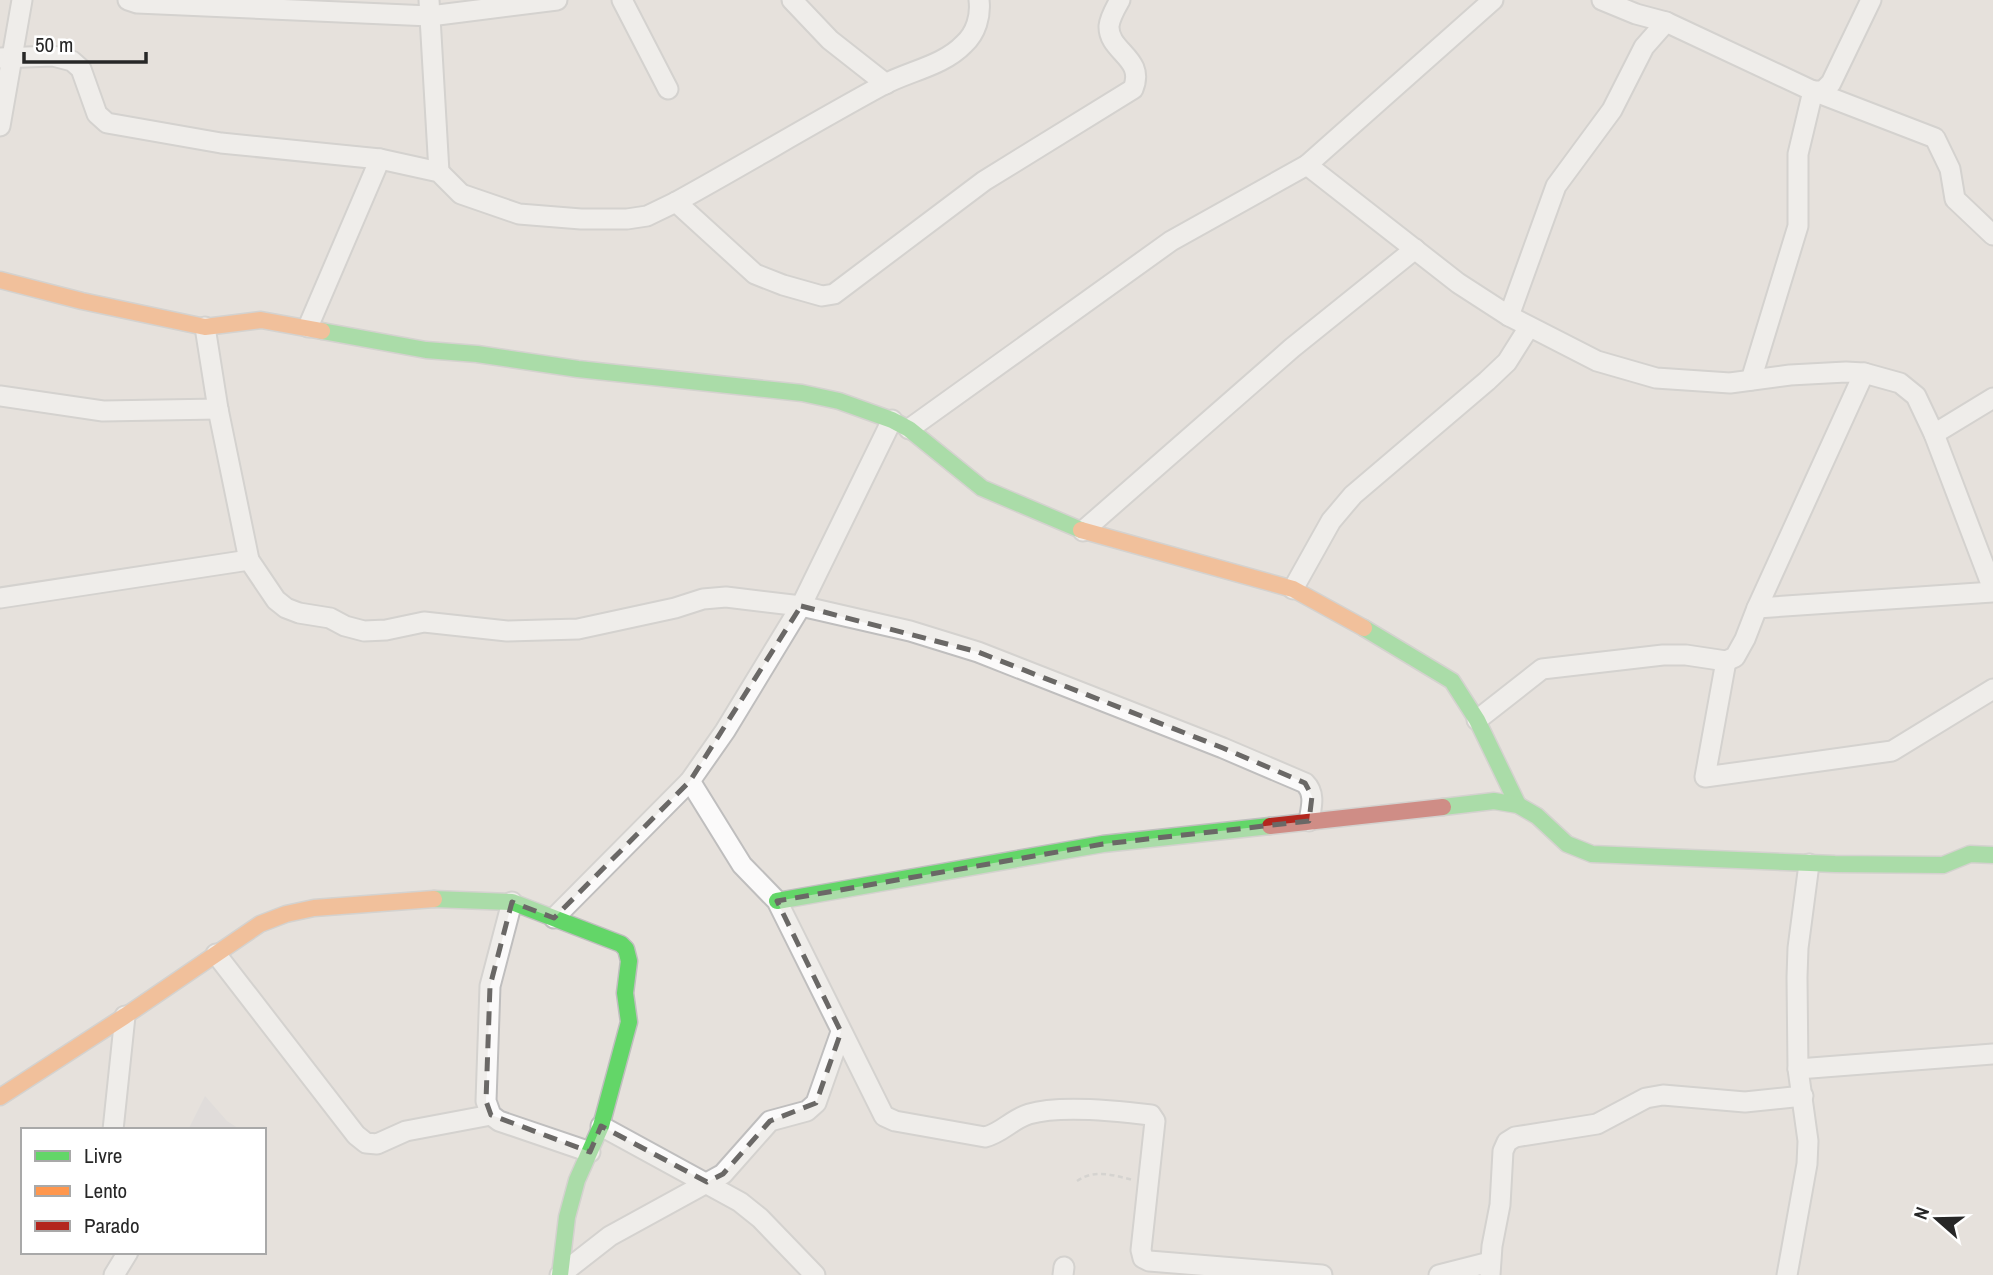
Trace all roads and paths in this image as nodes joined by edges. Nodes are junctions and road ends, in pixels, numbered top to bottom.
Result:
1 (22, 0) edge
2 (128, 0) edge
3 (557, 0) edge
4 (622, 0) edge
5 (792, 0) edge
6 (979, 0) edge
7 (1120, 0) edge
8 (1493, 0) edge
9 (1602, 0) edge
10 (1871, 0) edge
11 (429, 8) edge
12 (1666, 22) junction
13 (6, 58) edge
14 (886, 84) junction
15 (668, 89) dead end
16 (1814, 91) junction
17 (0, 126) edge
18 (380, 159) junction
19 (1307, 165) junction
20 (439, 172) junction
21 (676, 202) junction
22 (1993, 235) edge
23 (1415, 249) junction
24 (0, 280) edge
25 (1509, 316) junction
26 (205, 327) junction
27 (309, 327) junction
28 (1529, 327) junction
29 (1864, 373) junction
30 (1751, 380) junction
31 (0, 396) edge
32 (1993, 398) edge
33 (218, 409) junction
34 (900, 424) junction
35 (1934, 434) junction
36 (1083, 531) junction
37 (248, 560) junction
38 (1293, 589) junction
39 (1993, 591) edge
40 (0, 598) edge
41 (801, 606) junction
42 (1757, 608) junction
43 (1726, 661) junction
44 (1993, 689) edge
45 (1477, 720) junction
46 (690, 781) junction
47 (1518, 805) junction
48 (1309, 821) junction
49 (1993, 855) edge
50 (1809, 864) junction
51 (777, 901) junction
52 (512, 902) junction
53 (554, 918) junction
54 (216, 954) junction
55 (125, 1016) junction
56 (841, 1032) junction
57 (1993, 1054) edge
58 (1798, 1069) junction
59 (1802, 1096) junction
60 (0, 1097) edge
61 (491, 1115) junction
62 (601, 1126) junction
63 (113, 1128) edge
64 (590, 1152) junction
65 (1077, 1181) dead end
66 (707, 1182) junction
67 (1148, 1187) junction
68 (127, 1254) edge
69 (1490, 1269) edge
70 (1224, 1272) edge
71 (114, 1275) edge
72 (560, 1275) edge
73 (815, 1275) edge
74 (1322, 1275) edge
75 (1439, 1275) edge
76 (1787, 1275) edge

1 - 13 street
2 - 11 street
3 - 11 street
4 - 15 street
5 - 14 street
6 - 14 street
7 - 21 street
8 - 19 street
9 - 12 street
10 - 16 street
11 - 20 street
12 - 16 street
12 - 25 street
13 - 17 street
13 - 18 street
14 - 21 street
16 - 22 street
16 - 30 street
18 - 20 street
18 - 27 street
19 - 23 street
19 - 34 street
20 - 21 street
23 - 25 street
23 - 36 street
24 - 26 street
25 - 28 street
26 - 27 street
26 - 33 street
27 - 34 street
28 - 30 street
28 - 38 street
29 - 30 street
29 - 35 street
29 - 42 street
31 - 33 street
32 - 35 street
33 - 37 street
34 - 36 street
34 - 41 street
35 - 39 street
36 - 38 street
37 - 40 street
37 - 41 street
38 - 45 street
39 - 42 street
41 - 46 street
41 - 48 street
42 - 43 street
43 - 44 street
43 - 45 street
45 - 47 street
46 - 51 street
46 - 53 street
47 - 48 street
47 - 50 street
48 - 51 street
49 - 50 street
50 - 58 street
51 - 56 street
52 - 53 street
52 - 54 street
52 - 61 street
53 - 62 street
54 - 55 street
54 - 61 street
55 - 60 street
55 - 63 street
56 - 66 street
56 - 67 street
57 - 58 street
58 - 59 street
59 - 69 street
59 - 76 street
61 - 64 street
62 - 64 street
62 - 66 street
64 - 72 street
65 - 67 path
66 - 72 street
66 - 73 street
67 - 70 street
68 - 71 street
69 - 75 street
70 - 74 street

